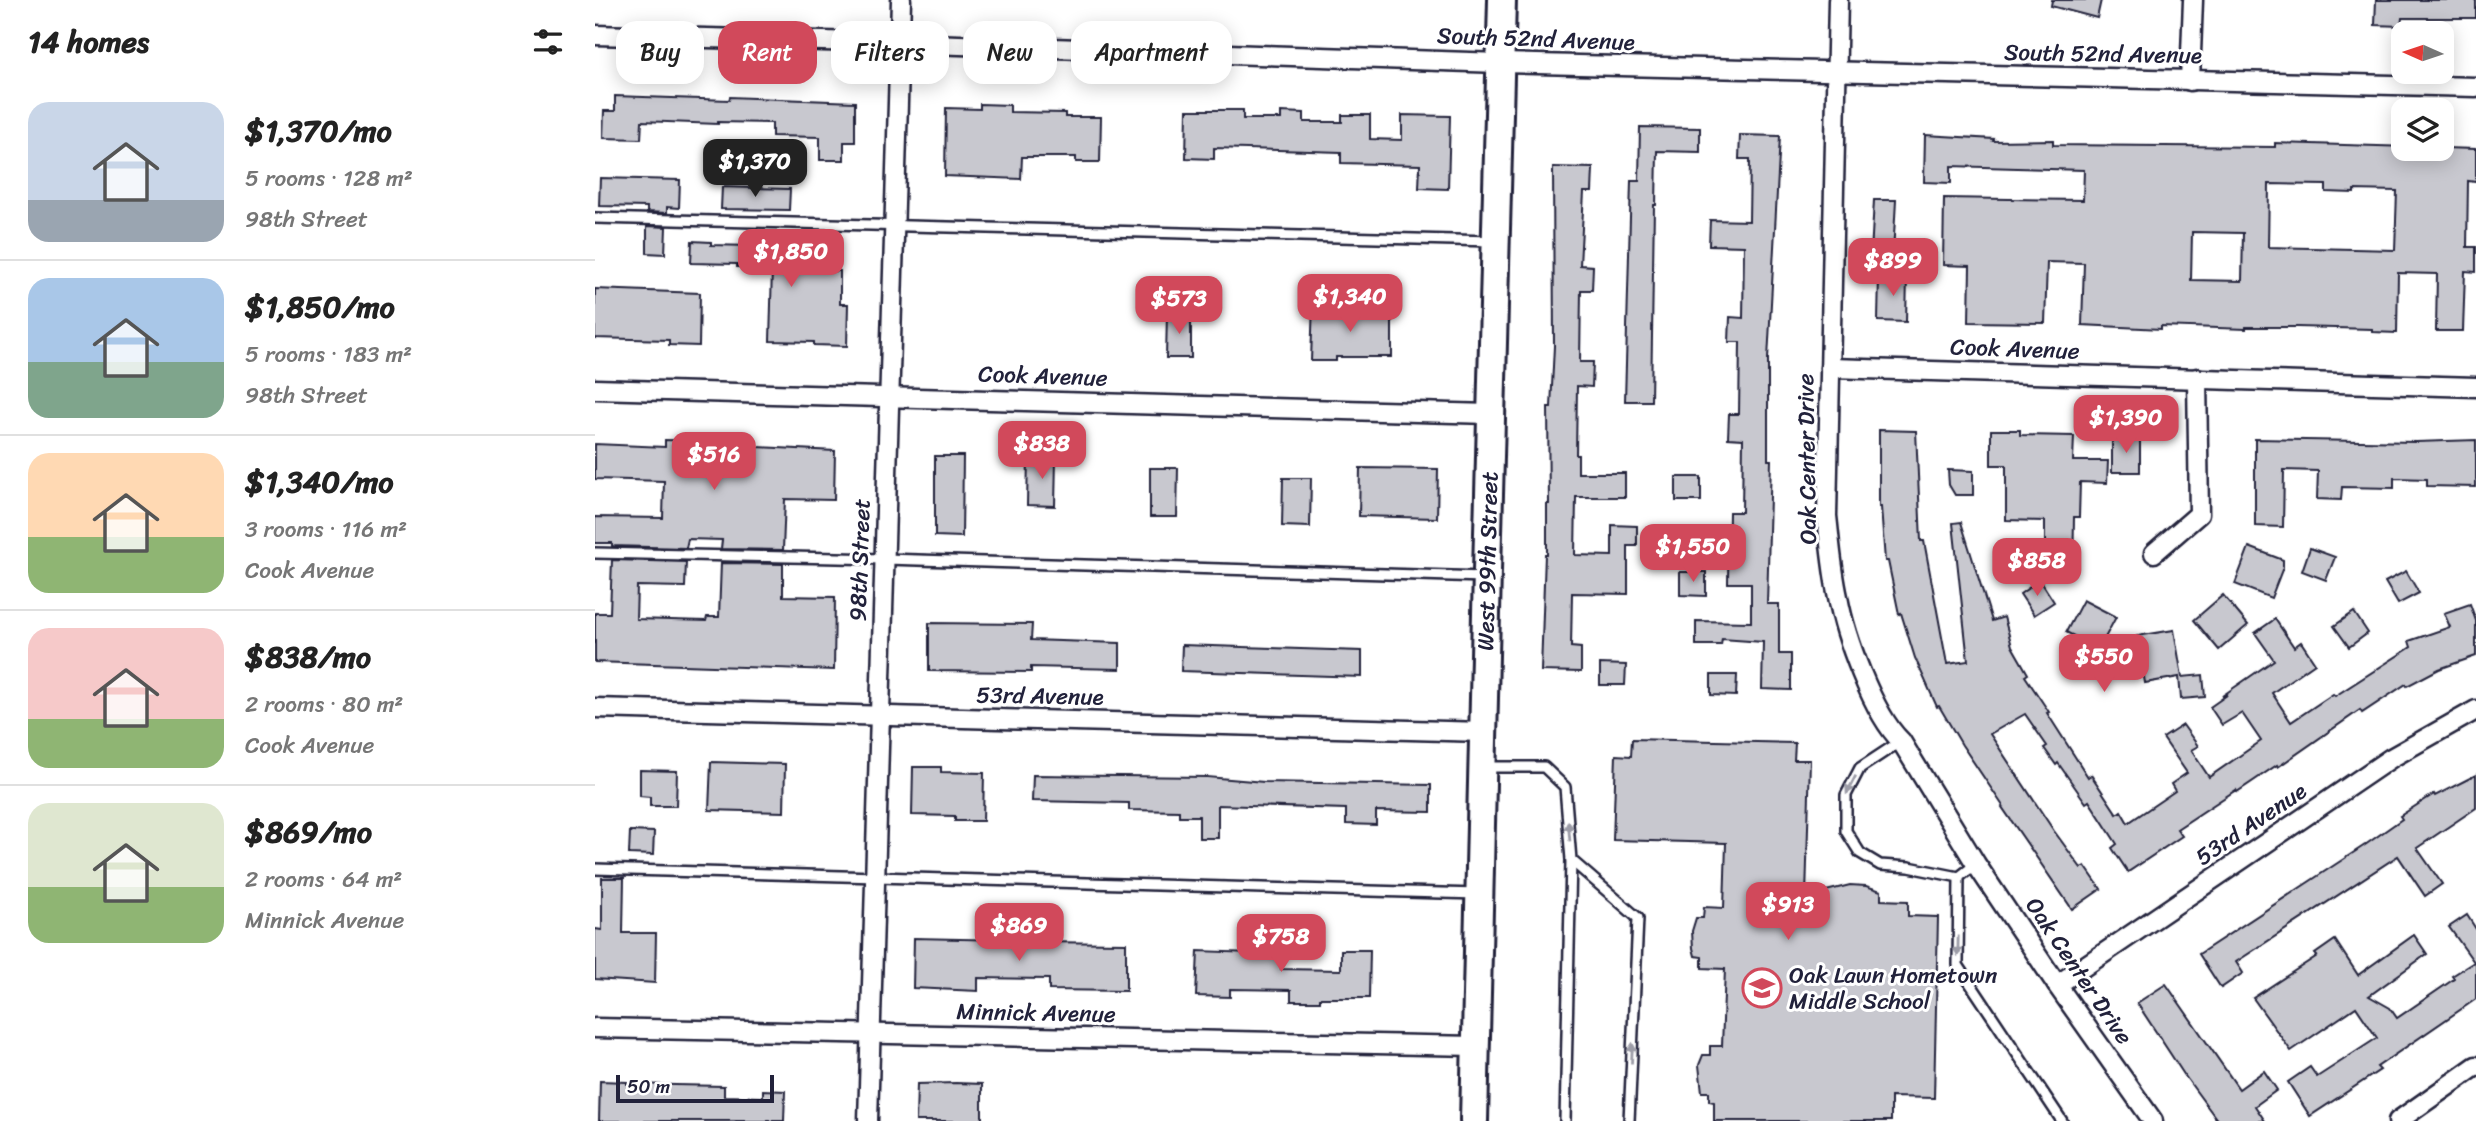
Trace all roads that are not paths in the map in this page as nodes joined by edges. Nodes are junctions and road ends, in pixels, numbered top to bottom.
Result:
1 (901, 0) edge
2 (1502, 0) edge
3 (1838, 0) edge
4 (2193, 0) edge
5 (901, 21) edge
6 (595, 35) edge
7 (831, 41) edge
8 (949, 45) edge
9 (1500, 63) junction
10 (1835, 72) junction
11 (2190, 80) junction
12 (899, 84) edge
13 (2476, 88) edge
14 (595, 218) edge
15 (895, 226) junction
16 (1497, 242) junction
17 (1831, 368) junction
18 (2197, 378) junction
19 (2476, 387) edge
20 (595, 389) edge
21 (890, 396) junction
22 (1490, 414) junction
23 (595, 553) edge
24 (2154, 553) dead end
25 (885, 559) junction
26 (1487, 578) junction
27 (595, 708) edge
28 (2476, 710) edge
29 (880, 717) junction
30 (1484, 732) junction
31 (1901, 741) junction
32 (1483, 767) junction
33 (1571, 860) junction
34 (1976, 864) junction
35 (595, 869) edge
36 (876, 877) junction
37 (1959, 877) junction
38 (1480, 894) junction
39 (2057, 985) junction
40 (595, 1028) edge
41 (871, 1034) junction
42 (1476, 1046) junction
43 (2476, 1066) edge
44 (868, 1121) edge
45 (1474, 1121) edge
46 (1565, 1121) edge
47 (1629, 1121) edge
48 (2062, 1121) edge
49 (2153, 1121) edge
50 (2398, 1121) edge

1 - 5 street, 98th Street
2 - 9 street, West 99th Street
3 - 10 street, Oak Center Drive
4 - 11 street
6 - 7 street, South 52nd Avenue
8 - 9 street, South 52nd Avenue
9 - 10 street, South 52nd Avenue
9 - 16 street, West 99th Street
10 - 11 street, South 52nd Avenue
10 - 17 street, Oak Center Drive
11 - 13 street, South 52nd Avenue
12 - 15 street, 98th Street
14 - 15 lane
15 - 16 lane
15 - 21 street, 98th Street
16 - 22 street, West 99th Street
17 - 18 street, Cook Avenue
17 - 31 street, Oak Center Drive
18 - 19 street, Cook Avenue
18 - 24 street
20 - 21 street, Cook Avenue
21 - 22 street, Cook Avenue
21 - 25 street, 98th Street
22 - 26 street, West 99th Street
23 - 25 lane
25 - 26 lane
25 - 29 street, 98th Street
26 - 30 street, West 99th Street
27 - 29 street, 53rd Avenue
28 - 39 street, 53rd Avenue
29 - 30 street, 53rd Avenue
29 - 36 street, 98th Street
30 - 32 street, West 99th Street
31 - 34 street, Oak Center Drive
31 -> 37 lane
33 -> 32 lane
32 - 38 street, West 99th Street
33 - 46 lane
47 -> 33 lane
34 - 37 lane
34 - 39 street, Oak Center Drive
35 - 36 lane
36 - 38 lane
36 - 41 street, 98th Street
37 -> 48 lane
38 - 42 street, West 99th Street
39 - 49 street, Oak Center Drive
40 - 41 street, Minnick Avenue
41 - 42 street, Minnick Avenue
41 - 44 street, 98th Street
42 - 45 street, West 99th Street
43 - 50 street

